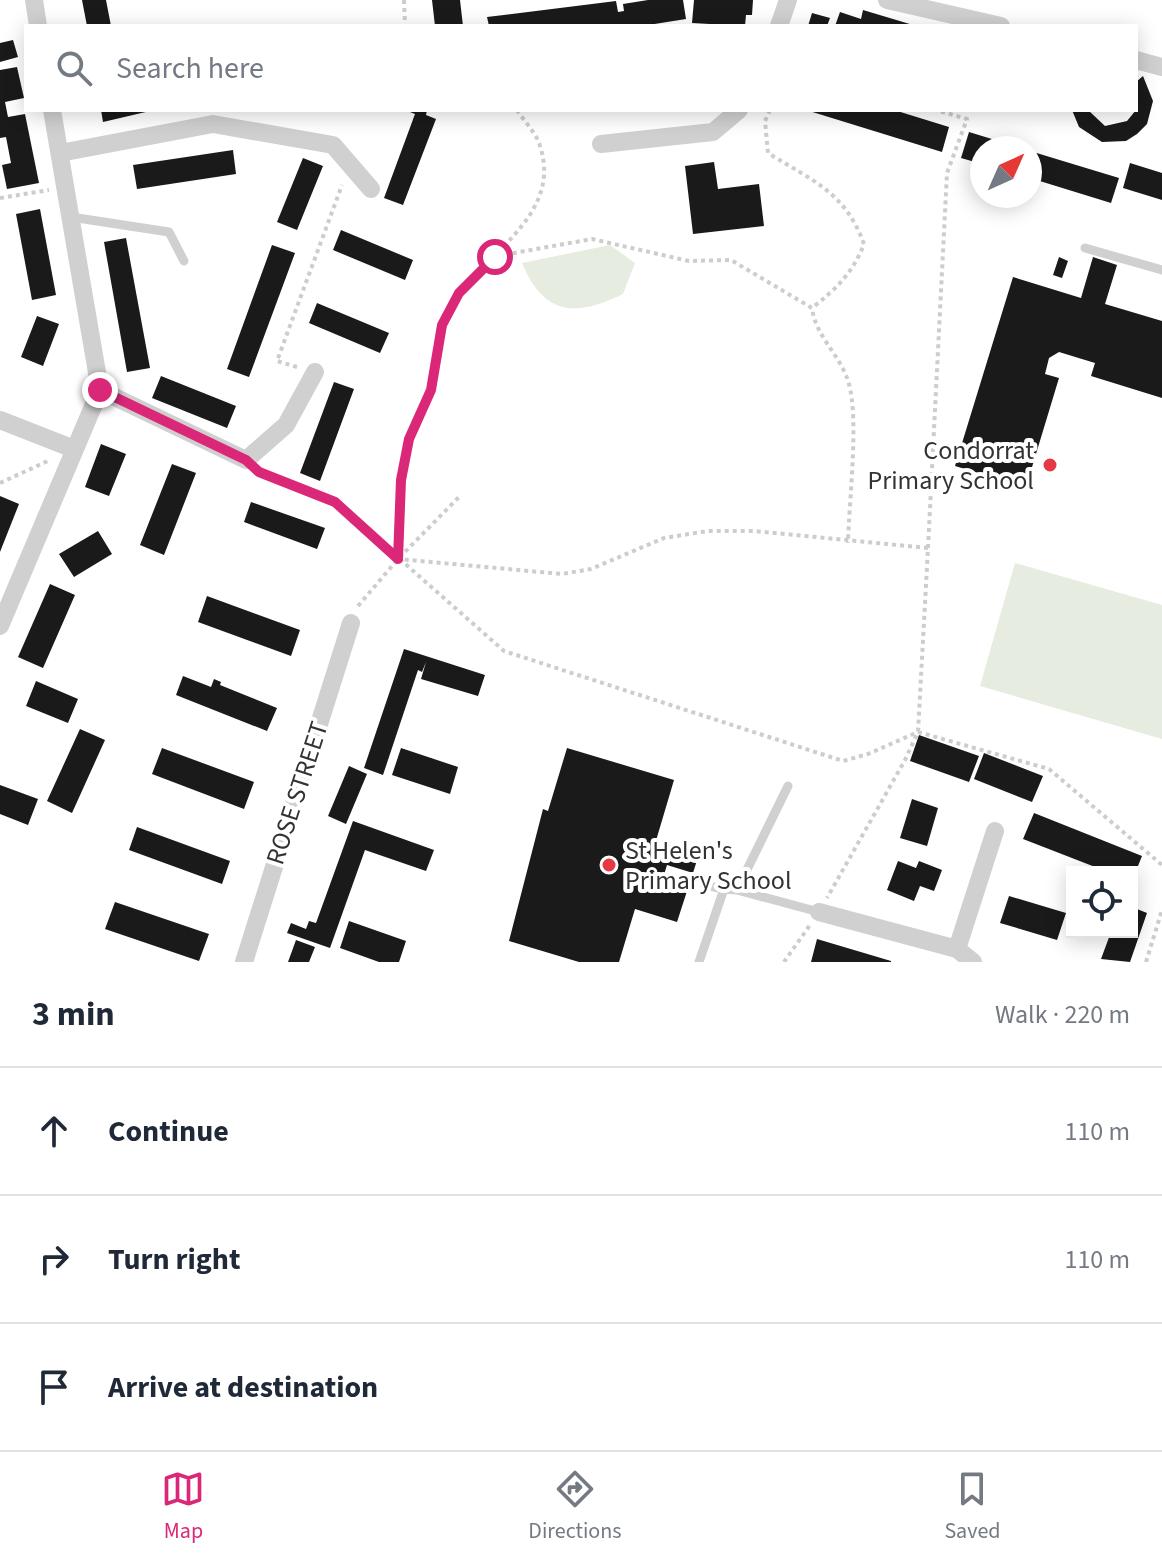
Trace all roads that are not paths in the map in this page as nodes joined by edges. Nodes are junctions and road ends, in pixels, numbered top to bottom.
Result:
1 (34, 0) edge
2 (788, 0) edge
3 (887, 0) edge
4 (38, 24) edge
5 (780, 24) edge
6 (992, 24) edge
7 (1138, 61) edge
8 (1162, 67) edge
9 (52, 112) edge
10 (737, 112) edge
11 (601, 144) dead end
12 (60, 153) junction
13 (371, 189) dead end
14 (71, 217) junction
15 (1085, 248) dead end
16 (184, 261) dead end
17 (1162, 270) edge
18 (315, 372) road end
19 (100, 390) junction
20 (0, 420) edge
21 (74, 449) junction
22 (351, 623) road end
23 (0, 626) edge
24 (788, 786) dead end
25 (995, 831) dead end
26 (704, 885) dead end
27 (724, 889) junction
28 (737, 890) junction
29 (819, 912) joint
30 (957, 949) junction
31 (244, 962) edge
32 (699, 962) edge
33 (973, 962) edge

1 - 4 street
2 - 5 street
3 - 6 street
7 - 8 street
9 - 12 street
10 - 11 street
12 - 13 street
12 - 14 street
14 - 16 lane
14 - 19 street
15 - 17 lane
18 - 19 street
19 - 21 street
20 - 21 street
21 - 23 street
22 - 31 street, ROSE STREET
24 - 28 lane
25 - 30 street
26 - 27 lane
27 - 28 lane
27 - 32 lane
28 - 29 lane
29 - 30 street
30 - 33 street

